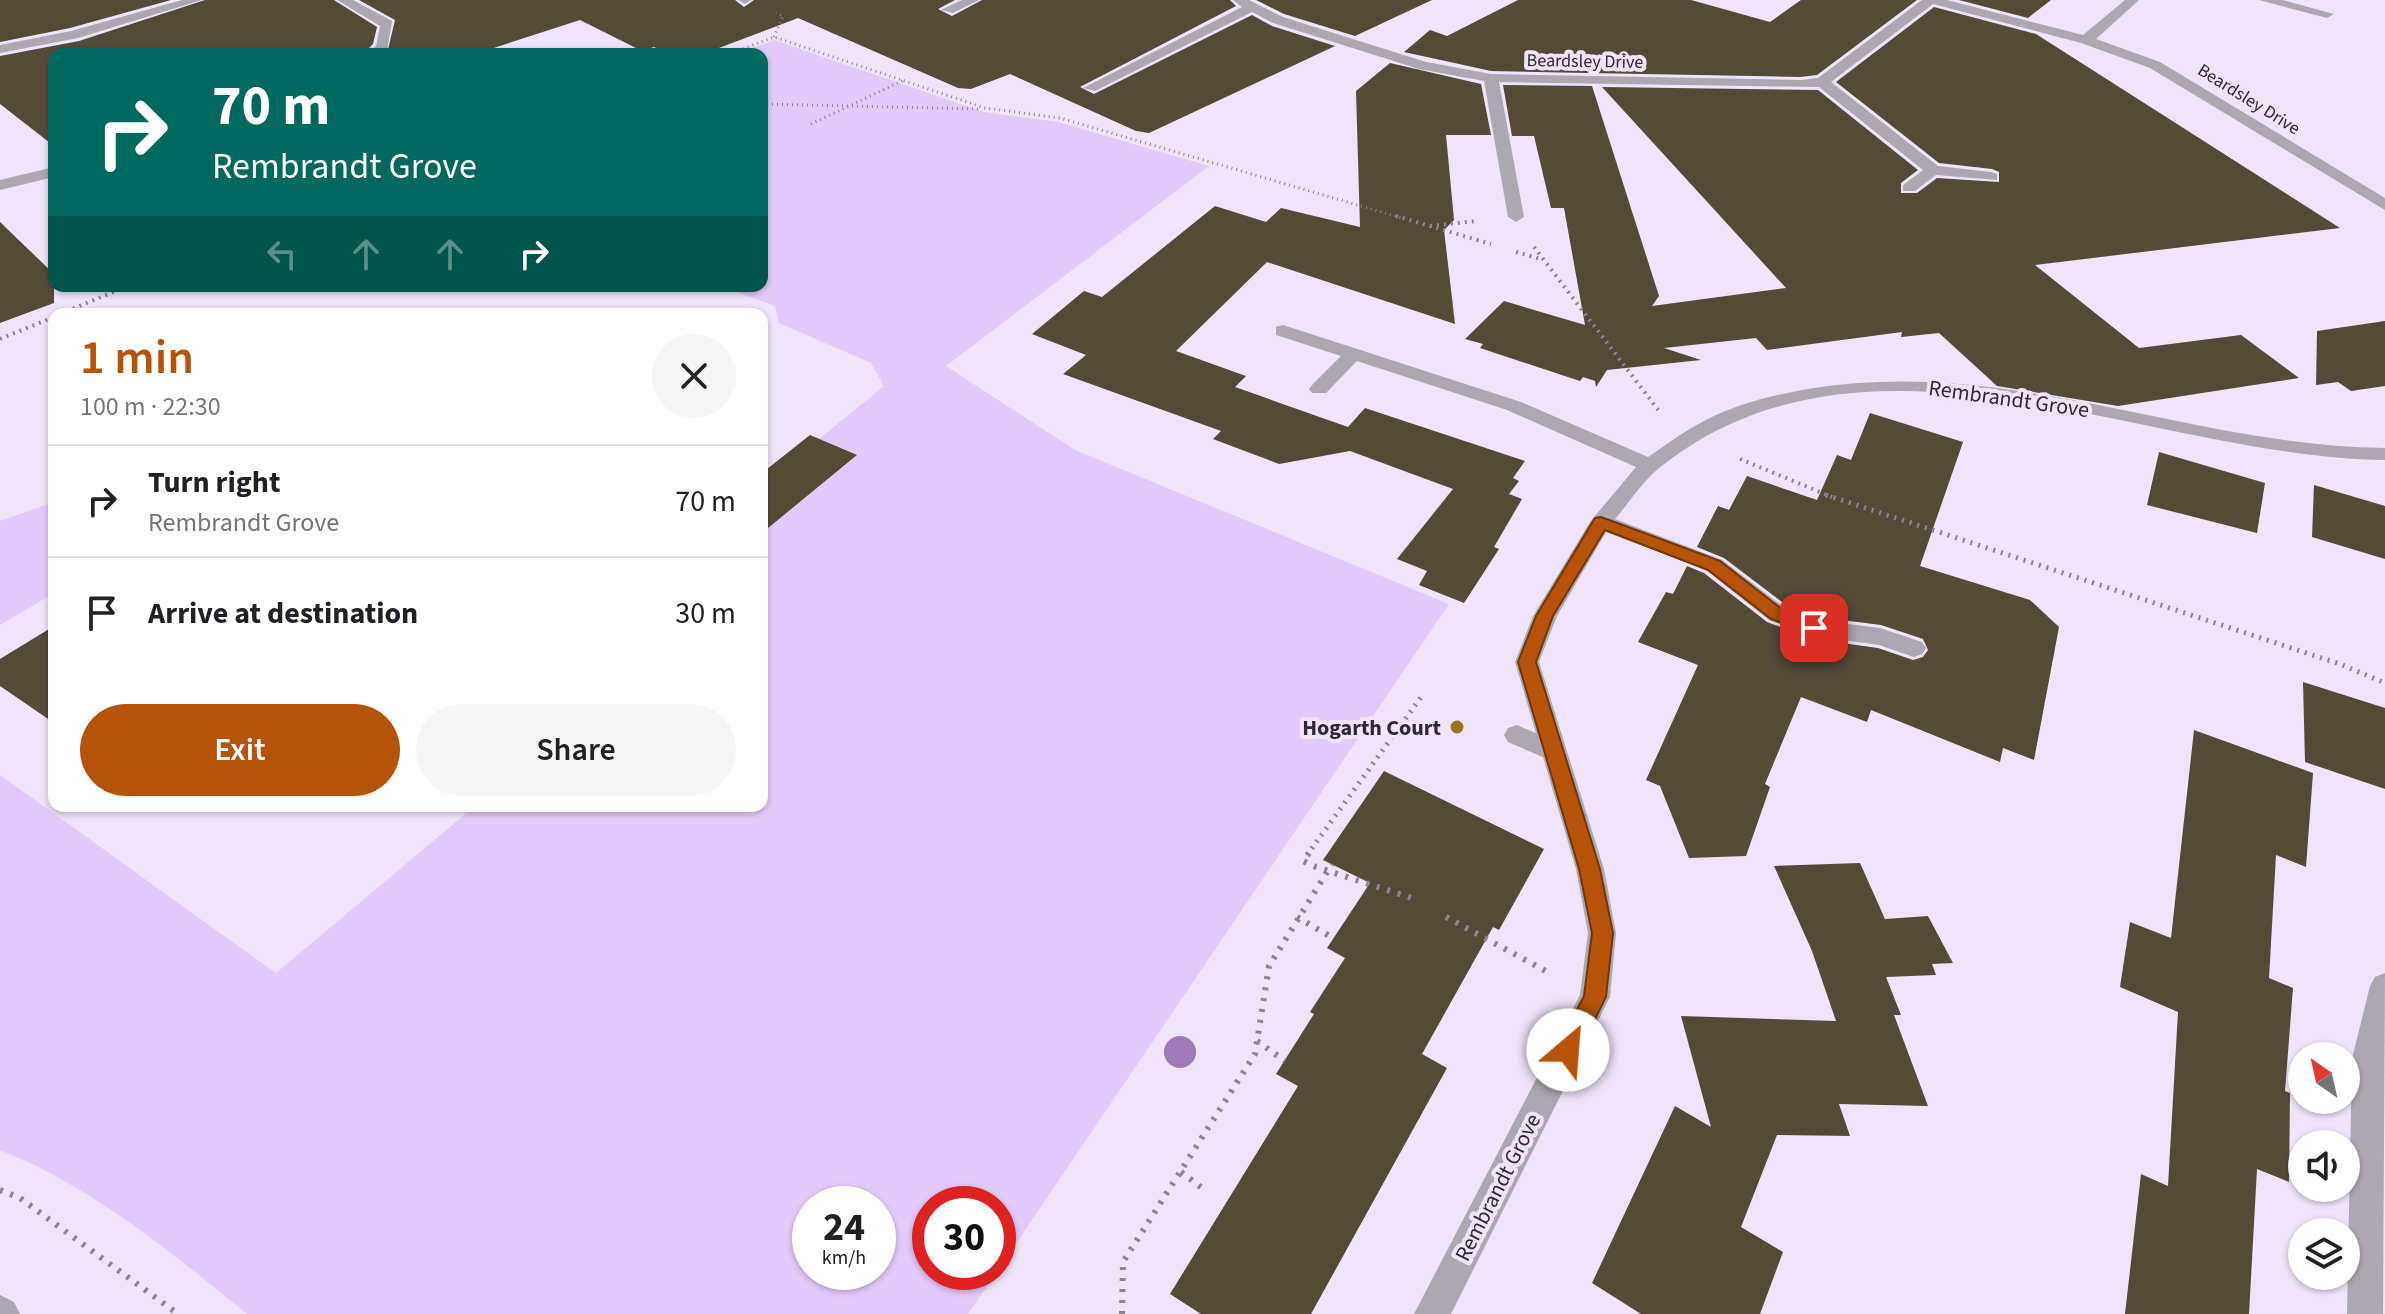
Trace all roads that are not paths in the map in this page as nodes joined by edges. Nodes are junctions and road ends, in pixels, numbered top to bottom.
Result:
1 (196, 0) edge
2 (344, 0) edge
3 (973, 0) edge
4 (1931, 0) edge
5 (2133, 0) edge
6 (2265, 0) edge
7 (1244, 4) edge
8 (948, 10) dead end
9 (2327, 14) dead end
10 (2086, 40) junction
11 (382, 48) edge
12 (0, 49) edge
13 (1491, 78) junction
14 (1822, 82) junction
15 (1090, 88) dead end
16 (1933, 170) junction
17 (48, 173) edge
18 (1991, 177) dead end
19 (0, 185) edge
20 (1909, 188) dead end
21 (2385, 205) edge
22 (1516, 217) dead end
23 (1283, 331) dead end
24 (1353, 354) junction
25 (1319, 389) dead end
26 (2385, 454) edge
27 (1649, 465) junction
28 (1601, 522) junction
29 (1914, 648) dead end
30 (1517, 735) dead end
31 (1552, 751) junction
32 (2385, 986) edge
33 (1432, 1314) edge
34 (2365, 1314) edge

1 - 12 street
2 - 11 street
3 - 8 street
4 - 10 street, Beardsley Drive
4 - 14 street, Beardsley Drive
5 - 10 street
6 - 9 street
7 - 13 street, Beardsley Drive
7 - 15 street, Beardsley Drive
10 - 21 street, Beardsley Drive
13 - 14 street, Beardsley Drive
13 - 22 street
14 - 16 street
16 - 18 street
16 - 20 street
17 - 19 street
23 - 24 street
24 - 25 street
24 - 27 street
26 - 27 street, Rembrandt Grove
27 - 28 street, Rembrandt Grove
28 - 29 street
28 - 31 street, Rembrandt Grove
30 - 31 street
31 - 33 street, Rembrandt Grove
32 - 34 street

